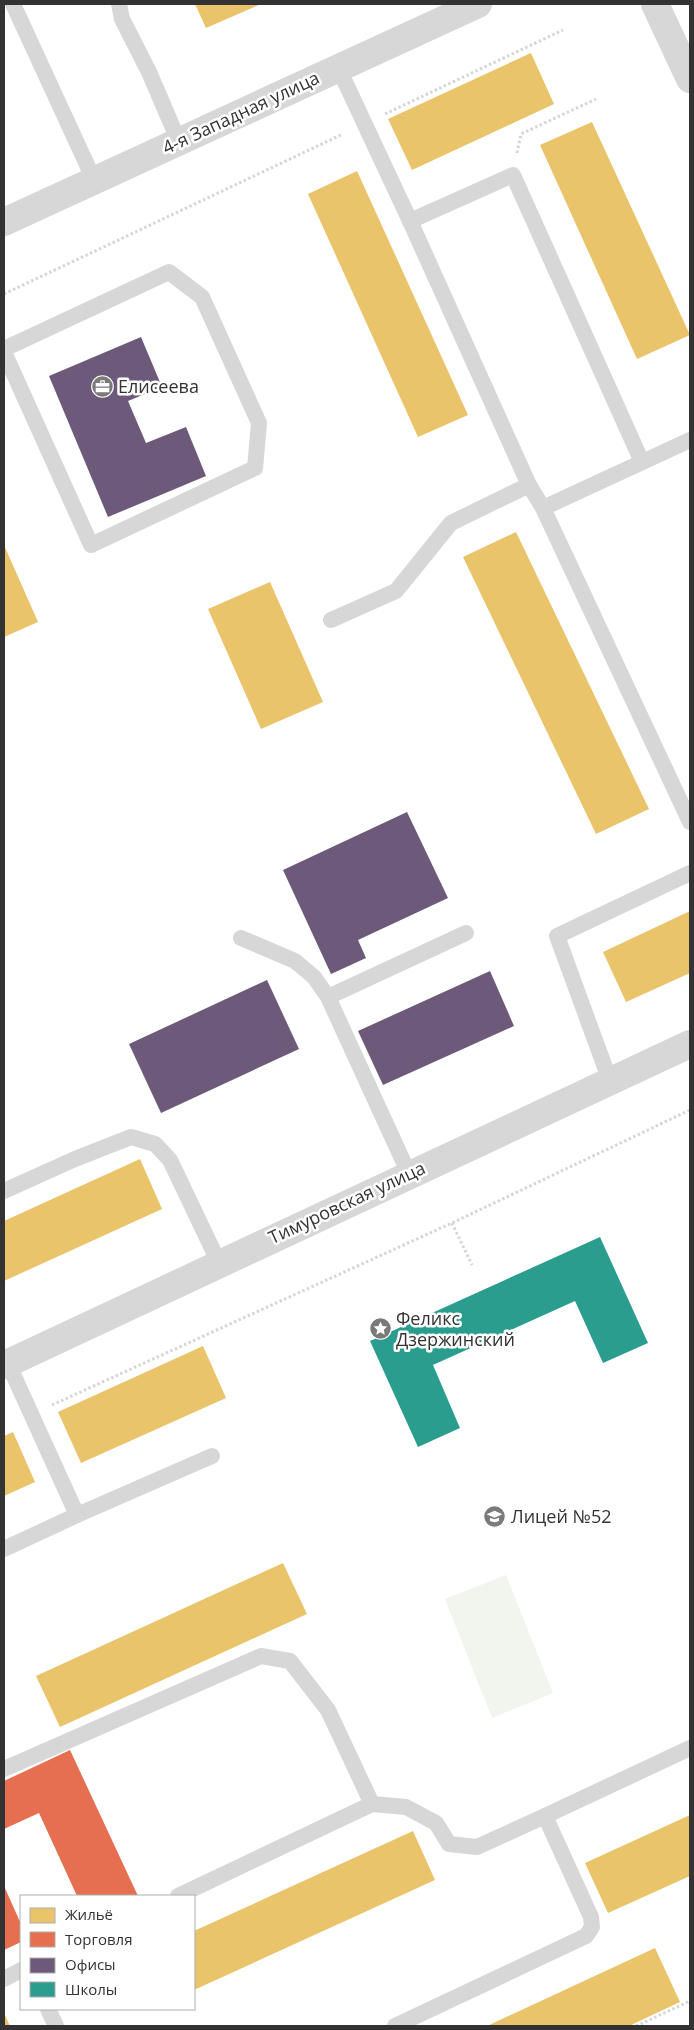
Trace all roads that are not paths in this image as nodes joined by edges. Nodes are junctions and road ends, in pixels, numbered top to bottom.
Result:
1 (13, 4) edge
2 (119, 4) edge
3 (478, 4) edge
4 (654, 4) edge
5 (339, 69) junction
6 (690, 79) edge
7 (179, 142) junction
8 (94, 180) junction
9 (410, 221) junction
10 (4, 222) edge
11 (4, 351) edge
12 (690, 440) edge
13 (642, 462) junction
14 (528, 485) junction
15 (542, 508) junction
16 (331, 620) dead end
17 (690, 822) edge
18 (690, 873) edge
19 (466, 933) dead end
20 (241, 938) dead end
21 (328, 997) junction
22 (690, 1044) edge
23 (610, 1081) junction
24 (409, 1174) junction
25 (4, 1191) edge
26 (219, 1263) junction
27 (6, 1364) edge
28 (212, 1456) dead end
29 (77, 1515) junction
30 (4, 1549) edge
31 (690, 1748) edge
32 (4, 1769) edge
33 (372, 1804) junction
34 (545, 1816) junction
35 (180, 1895) edge
36 (20, 1971) edge
37 (4, 1979) edge
38 (48, 2010) edge
39 (56, 2026) edge
40 (396, 2026) edge

1 - 8 lane
2 - 7 lane
3 - 5 street, 4-я Западная улица
4 - 6 street
5 - 7 street, 4-я Западная улица
5 - 9 lane
7 - 8 street, 4-я Западная улица
8 - 10 street, 4-я Западная улица
9 - 13 lane
9 - 14 lane
11 - 11 lane
12 - 13 lane
13 - 15 lane
14 - 15 lane
14 - 16 lane
15 - 17 lane
18 - 23 lane
19 - 21 lane
20 - 21 lane
21 - 24 lane
22 - 23 street, Тимуровская улица
23 - 24 street, Тимуровская улица
24 - 26 street, Тимуровская улица
25 - 26 lane
26 - 27 street, Тимуровская улица
27 - 29 lane
28 - 29 lane
29 - 30 lane
31 - 34 lane
32 - 33 lane
33 - 34 lane
33 - 35 lane
34 - 40 lane
36 - 37 lane
38 - 39 lane

